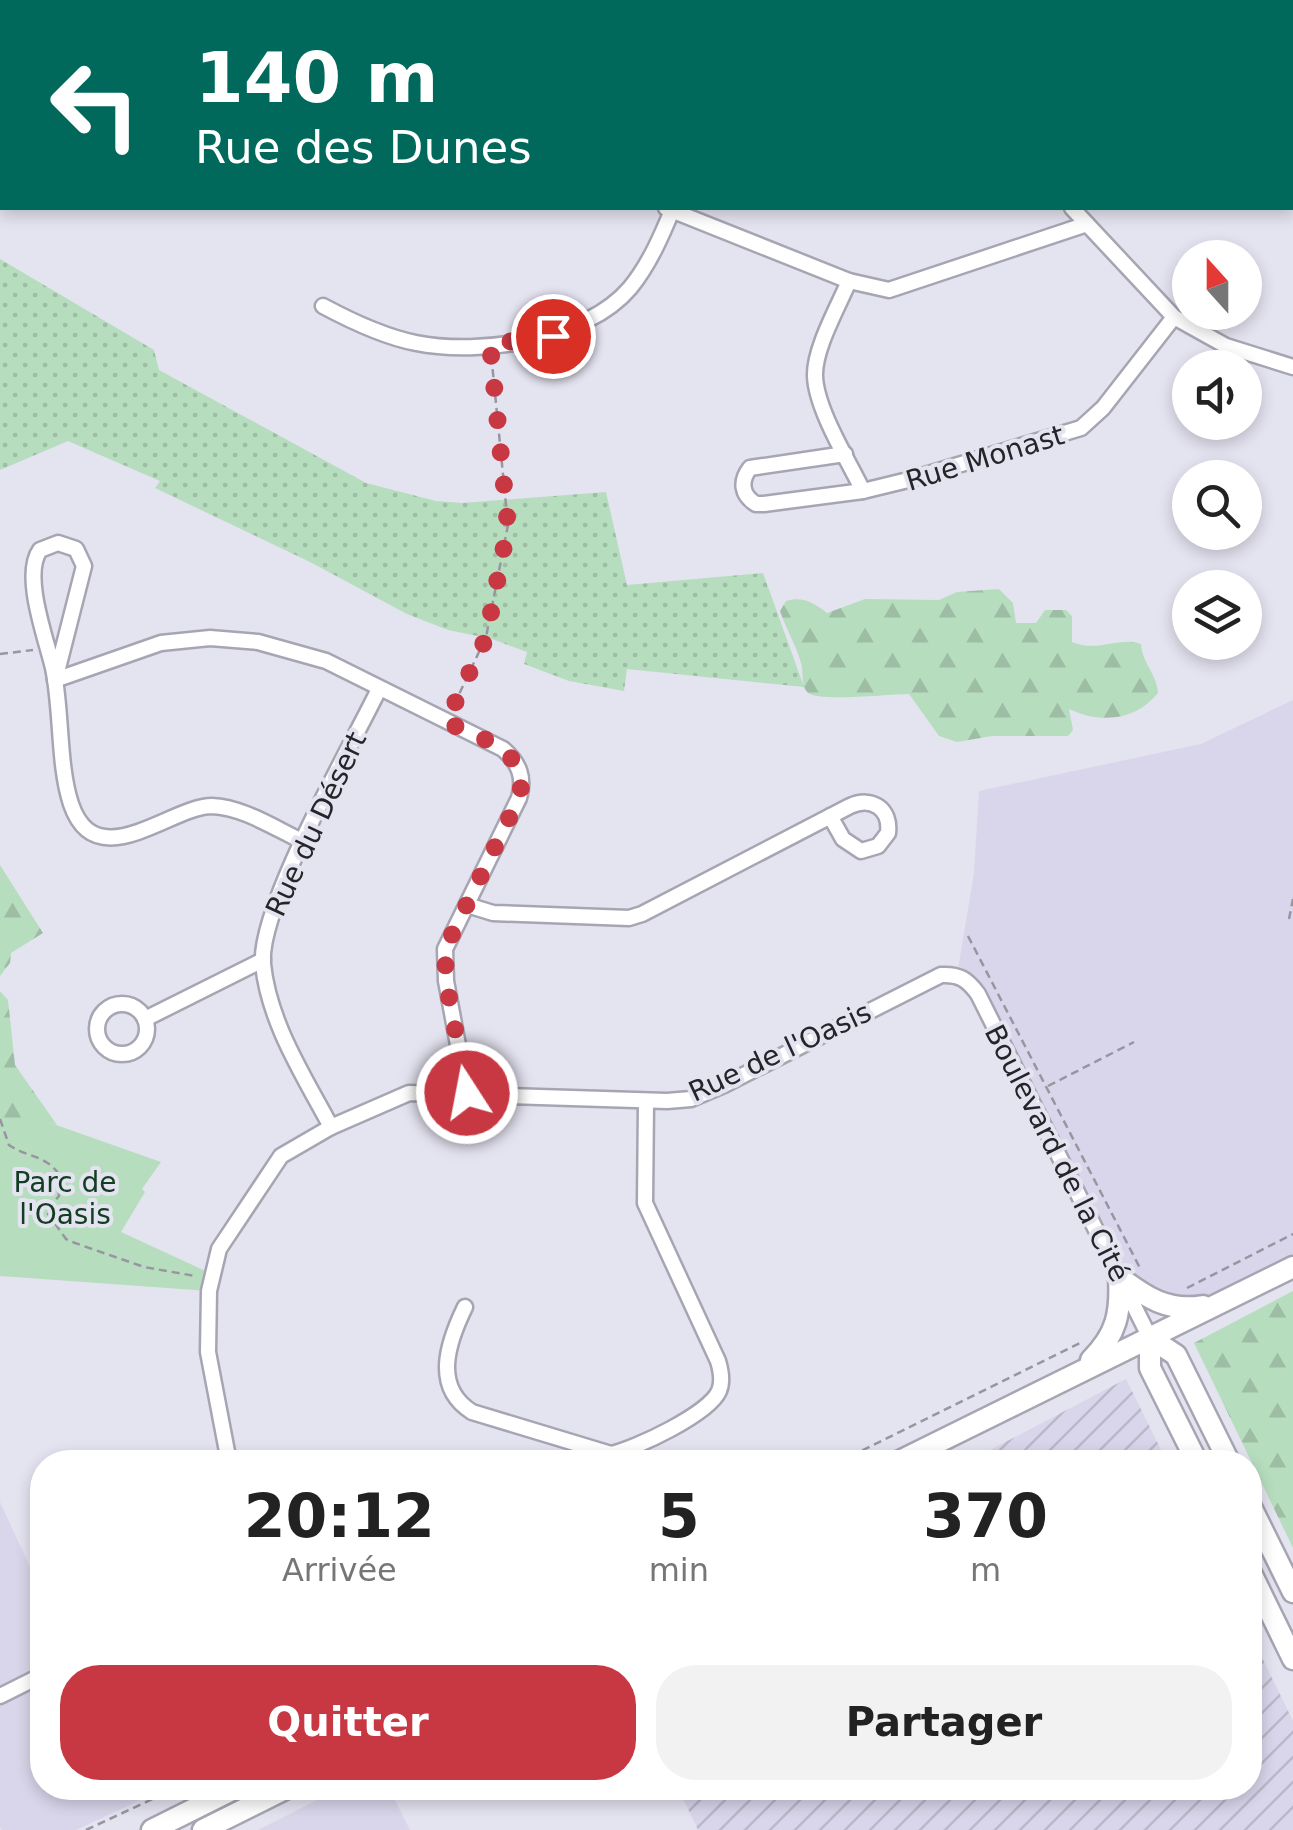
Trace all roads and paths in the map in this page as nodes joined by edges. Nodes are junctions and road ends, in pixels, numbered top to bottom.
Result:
1 (669, 210) edge
2 (675, 210) edge
3 (1074, 210) edge
4 (1087, 224) junction
5 (849, 281) junction
6 (324, 306) dead end
7 (1172, 315) edge
8 (1172, 320) edge
9 (1197, 330) edge
10 (490, 344) junction
11 (1293, 368) edge
12 (845, 454) junction
13 (863, 491) junction
14 (48, 648) junction
15 (0, 654) edge
16 (56, 680) junction
17 (379, 690) junction
18 (446, 722) junction
19 (830, 816) dead end
20 (304, 842) junction
21 (1293, 899) edge
22 (466, 905) junction
23 (1289, 919) dead end
24 (968, 936) dead end
25 (263, 960) junction
26 (956, 974) joint
27 (145, 1020) dead end
28 (1134, 1042) dead end
29 (1046, 1087) junction
30 (467, 1093) junction
31 (646, 1102) junction
32 (0, 1119) edge
33 (331, 1127) junction
34 (1293, 1234) edge
35 (1293, 1267) edge
36 (1120, 1277) junction
37 (212, 1278) junction
38 (1147, 1280) dead end
39 (1186, 1289) dead end
40 (1220, 1303) junction
41 (464, 1307) dead end
42 (1150, 1338) junction
43 (1080, 1343) dead end
44 (1078, 1373) junction
45 (226, 1450) edge
46 (598, 1450) edge
47 (624, 1450) edge
48 (863, 1450) edge
49 (922, 1450) edge
50 (1191, 1450) edge
51 (1223, 1450) edge
52 (1262, 1529) edge
53 (1293, 1592) edge
54 (1262, 1595) edge
55 (1293, 1658) edge
56 (30, 1681) edge
57 (0, 1696) edge
58 (150, 1800) edge
59 (212, 1800) edge
60 (262, 1800) edge
61 (86, 1830) edge
62 (152, 1830) edge
63 (203, 1830) edge

1 - 10 street
2 - 5 street
3 - 4 street
4 - 5 street
4 - 7 street
5 - 12 street
6 - 10 street
8 - 13 street, Rue Monast
9 - 11 street
10 - 18 path
12 - 13 street
12 - 13 street, Rue Monast
14 - 15 path
14 - 16 street
14 - 16 street
16 - 17 street
16 - 20 street
17 - 18 street
17 - 20 street, Rue du Désert
18 - 22 street
19 - 22 street
20 - 25 street, Rue du Désert
21 - 23 path
22 - 30 street
24 - 29 path
25 - 27 street
25 - 33 street, Rue du Désert
26 - 31 street, Rue de l'Oasis
26 - 36 street, Boulevard de la Cité
28 - 29 path
29 - 38 path
30 - 31 street, Rue de l'Oasis
30 - 33 street, Rue de l'Oasis
31 - 47 street
32 - 37 path
33 - 37 street, Rue de l'Oasis
34 - 39 path
35 - 40 main road
36 - 40 main road
36 - 42 street, Boulevard de la Cité
36 - 44 main road
37 - 45 street, Rue de l'Oasis
40 - 42 main road
41 - 46 street
42 - 44 main road
42 - 50 main road, Boulevard de la Cité
42 - 51 main road, Boulevard de la Cité
43 - 48 path
44 - 49 main road
52 - 53 main road
54 - 55 main road
56 - 57 street
58 - 61 path
59 - 62 main road
60 - 63 main road

